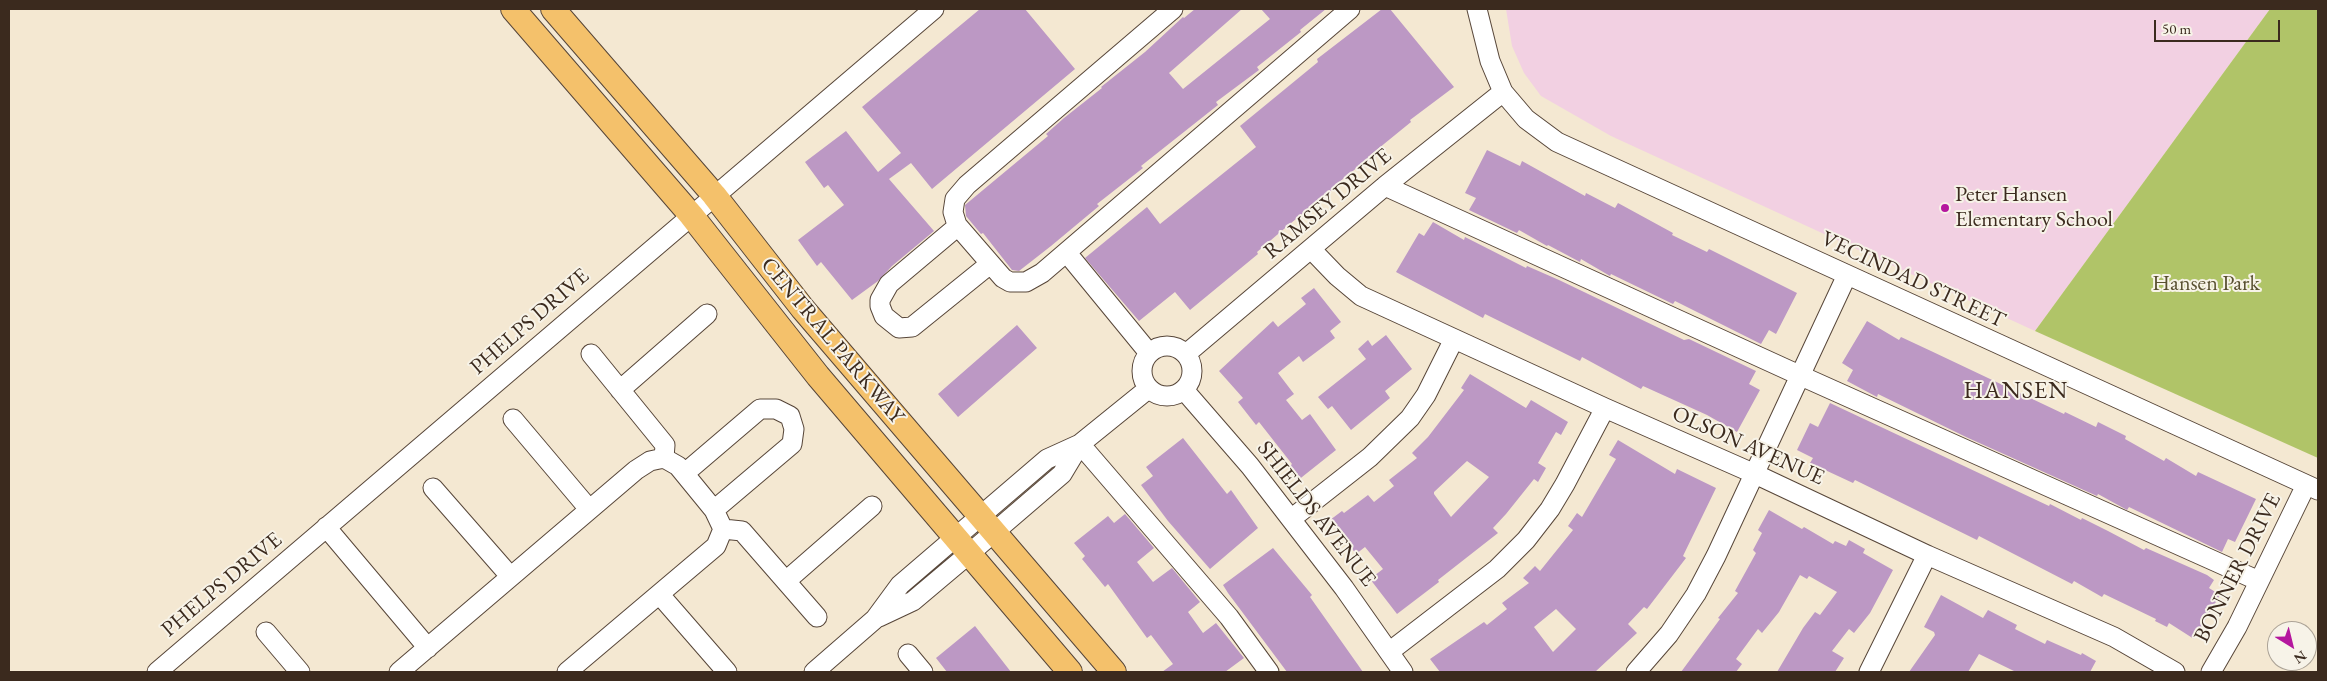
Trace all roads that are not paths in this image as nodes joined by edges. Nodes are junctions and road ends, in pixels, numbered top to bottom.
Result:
1 (513, 9) edge
2 (553, 9) edge
3 (934, 9) edge
4 (1173, 9) edge
5 (1350, 9) edge
6 (1477, 9) edge
7 (1503, 92) junction
8 (1385, 186) junction
9 (714, 195) junction
10 (692, 215) junction
11 (958, 226) junction
12 (1311, 250) junction
13 (1067, 253) junction
14 (990, 264) junction
15 (1847, 275) junction
16 (707, 314) dead end
17 (1454, 339) junction
18 (1149, 353) junction
19 (591, 354) dead end
20 (1186, 354) junction
21 (1799, 375) junction
22 (1148, 388) junction
23 (620, 390) junction
24 (1184, 390) junction
25 (1605, 408) junction
26 (513, 419) dead end
27 (1080, 444) junction
28 (664, 458) junction
29 (685, 473) junction
30 (1755, 474) junction
31 (433, 488) dead end
32 (2312, 488) edge
33 (872, 506) dead end
34 (589, 509) junction
35 (714, 510) junction
36 (1291, 519) junction
37 (987, 525) junction
38 (326, 527) junction
39 (723, 529) junction
40 (963, 545) junction
41 (1927, 555) junction
42 (510, 576) junction
43 (786, 581) junction
44 (2260, 581) junction
45 (660, 595) junction
46 (817, 617) dead end
47 (266, 632) dead end
48 (428, 648) junction
49 (1390, 652) junction
50 (908, 654) dead end
51 (579, 668) edge
52 (157, 672) edge
53 (300, 672) edge
54 (399, 672) edge
55 (727, 672) edge
56 (814, 672) edge
57 (923, 672) edge
58 (1070, 672) edge
59 (1114, 672) edge
60 (1269, 672) edge
61 (1403, 672) edge
62 (1636, 672) edge
63 (1869, 672) edge
64 (2175, 672) edge
65 (2211, 672) edge

1 - 10 main road, CENTRAL PARKWAY
2 - 9 main road, CENTRAL PARKWAY
3 - 9 street, PHELPS DRIVE
4 - 11 street
5 - 13 street
6 - 7 street, VECINDAD STREET
7 - 8 street, RAMSEY DRIVE
7 - 15 street, VECINDAD STREET
8 - 12 street, RAMSEY DRIVE
8 - 21 street
9 - 10 street, PHELPS DRIVE
9 - 37 main road, CENTRAL PARKWAY
10 - 38 street, PHELPS DRIVE
10 - 40 main road, CENTRAL PARKWAY
11 - 14 street
11 - 14 street
12 - 17 street, OLSON AVENUE
12 - 20 street, RAMSEY DRIVE
13 - 14 street
13 - 18 street
15 - 21 street
15 - 32 street, VECINDAD STREET
16 - 23 street
17 - 25 street, OLSON AVENUE
17 - 36 street
18 - 20 street
18 - 22 street
19 - 23 street
20 - 24 street
21 - 30 street
21 - 44 street
22 - 24 street
22 - 27 street
23 - 28 street
24 - 36 street, SHIELDS AVENUE
25 - 30 street, OLSON AVENUE
25 - 49 street
26 - 34 street
27 - 37 street
27 - 60 street
28 - 29 street
28 - 34 street
29 - 35 street
29 - 35 street
30 - 41 street, OLSON AVENUE
30 - 62 street
31 - 42 street
32 - 44 street, BONNER DRIVE
33 - 43 street
34 - 42 street
35 - 39 street
36 - 49 street, SHIELDS AVENUE
37 - 40 street
37 - 59 main road, CENTRAL PARKWAY
38 - 48 street
38 - 52 street, PHELPS DRIVE
39 - 43 street
39 - 45 street
40 - 56 street
40 - 58 main road, CENTRAL PARKWAY
41 - 63 street
41 - 64 street, OLSON AVENUE
42 - 48 street
43 - 46 street
44 - 65 street, BONNER DRIVE
45 - 51 street
45 - 55 street
47 - 53 street
48 - 54 street
49 - 61 street, SHIELDS AVENUE
50 - 57 street

